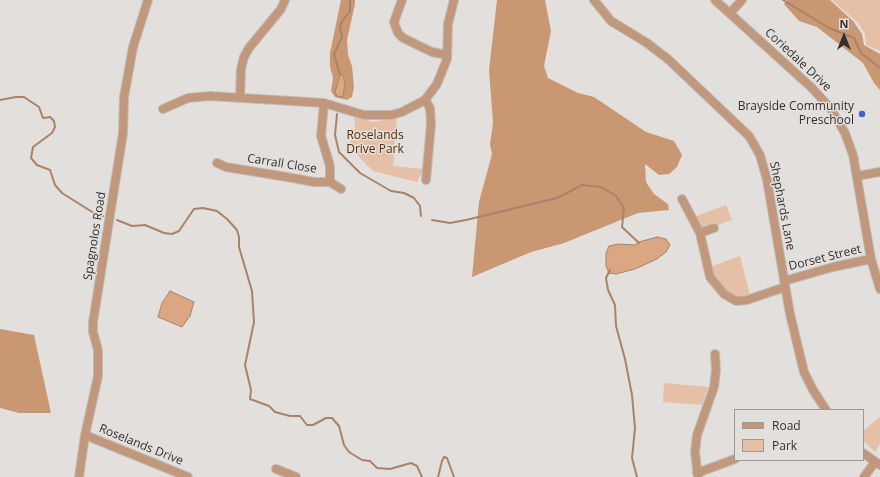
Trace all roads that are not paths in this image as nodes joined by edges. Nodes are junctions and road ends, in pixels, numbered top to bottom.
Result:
1 (148, 0) edge
2 (285, 0) edge
3 (402, 0) edge
4 (594, 0) edge
5 (715, 0) edge
6 (742, 0) edge
7 (452, 1) edge
8 (730, 13) junction
9 (448, 55) junction
10 (240, 97) junction
11 (425, 100) junction
12 (324, 103) junction
13 (163, 109) dead end
14 (217, 163) dead end
15 (880, 172) edge
16 (857, 176) junction
17 (426, 180) dead end
18 (330, 182) junction
19 (341, 189) dead end
20 (682, 199) dead end
21 (714, 228) dead end
22 (700, 233) junction
23 (871, 259) junction
24 (784, 284) junction
25 (880, 289) edge
26 (715, 354) dead end
27 (825, 409) edge
28 (85, 435) junction
29 (864, 454) edge
30 (734, 460) edge
31 (877, 464) edge
32 (276, 469) dead end
33 (697, 475) edge
34 (79, 477) edge
35 (188, 477) edge
36 (296, 477) edge
37 (864, 477) edge

1 - 28 street, Spagnolos Road
2 - 10 street
3 - 9 street
4 - 24 street, Shephards Lane
5 - 8 street, Coriedale Drive
6 - 8 street
7 - 9 street
8 - 16 street, Coriedale Drive
9 - 11 street
10 - 12 street
10 - 13 street
11 - 12 street
11 - 17 street
12 - 18 street
14 - 18 street, Carrall Close
15 - 16 street
16 - 23 street, Coriedale Drive
18 - 19 street, Carrall Close
20 - 22 street, Dorset Street
21 - 22 street
22 - 24 street, Dorset Street
23 - 24 street, Dorset Street
23 - 25 street, Coriedale Drive
24 - 27 street, Shephards Lane
26 - 33 street
28 - 34 street, Spagnolos Road
28 - 35 street, Roselands Drive
29 - 31 street
30 - 33 street
31 - 37 street
32 - 36 street

